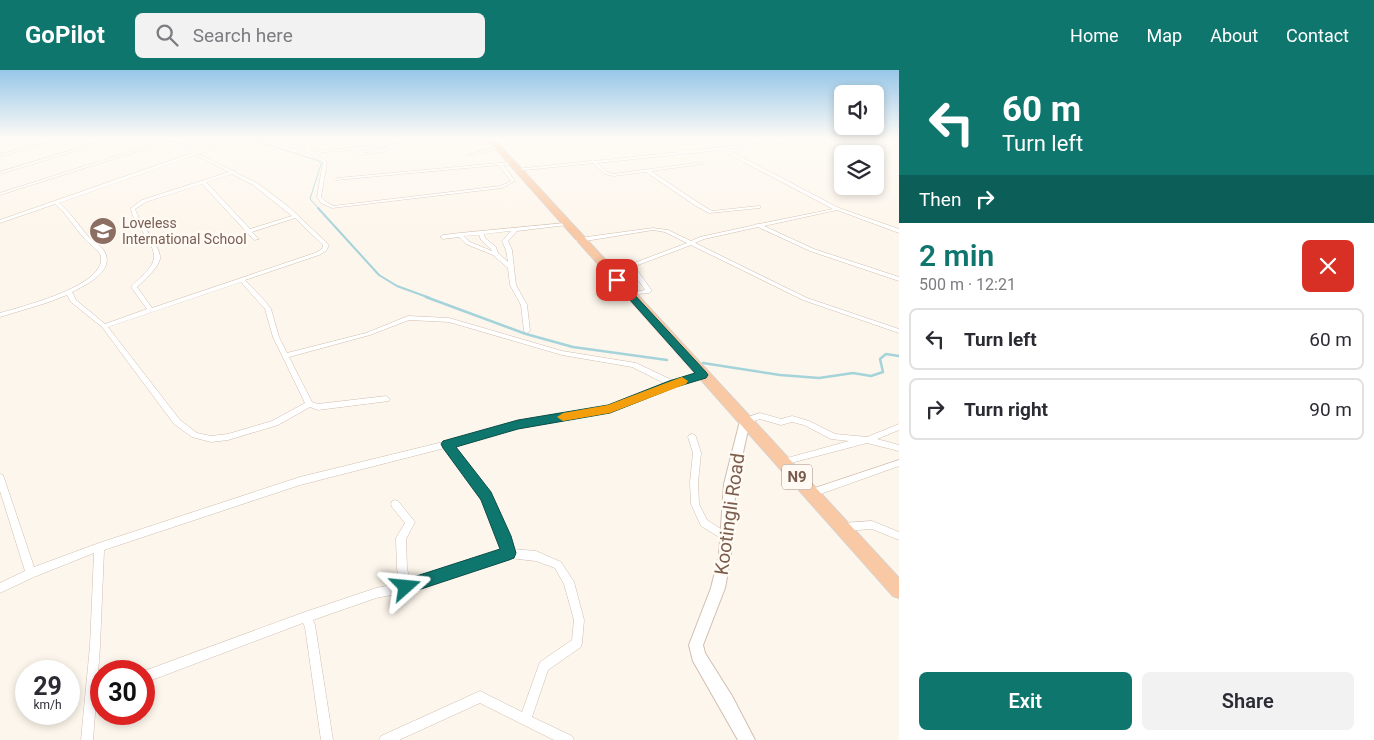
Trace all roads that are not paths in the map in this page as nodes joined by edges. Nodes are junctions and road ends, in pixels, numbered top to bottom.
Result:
1 (12, 169) edge
2 (76, 169) edge
3 (152, 169) edge
4 (228, 169) edge
5 (325, 169) edge
6 (443, 169) edge
7 (504, 169) edge
8 (516, 169) edge
9 (603, 169) edge
10 (660, 169) edge
11 (761, 169) edge
12 (648, 171) junction
13 (234, 172) junction
14 (0, 173) edge
15 (338, 179) dead end
16 (203, 182) junction
17 (0, 194) edge
18 (56, 203) junction
19 (758, 207) dead end
20 (837, 209) junction
21 (296, 216) junction
22 (0, 222) edge
23 (565, 224) junction
24 (757, 225) junction
25 (516, 229) junction
26 (250, 230) junction
27 (899, 231) edge
28 (481, 233) junction
29 (460, 235) junction
30 (443, 237) dead end
31 (256, 239) dead end
32 (579, 240) junction
33 (692, 243) junction
34 (495, 254) junction
35 (511, 267) junction
36 (899, 279) edge
37 (242, 280) junction
38 (69, 293) junction
39 (629, 294) junction
40 (151, 311) junction
41 (0, 315) edge
42 (104, 326) junction
43 (527, 331) dead end
44 (899, 331) edge
45 (286, 356) junction
46 (698, 371) junction
47 (673, 384) junction
48 (386, 399) dead end
49 (310, 404) junction
50 (746, 421) junction
51 (899, 427) edge
52 (692, 437) dead end
53 (867, 440) junction
54 (447, 444) junction
55 (899, 448) edge
56 (783, 462) junction
57 (899, 463) edge
58 (0, 478) edge
59 (812, 493) junction
60 (395, 504) dead end
61 (843, 527) junction
62 (899, 536) edge
63 (726, 538) junction
64 (98, 547) junction
65 (509, 553) junction
66 (30, 573) junction
67 (406, 587) junction
68 (0, 588) edge
69 (899, 590) edge
70 (302, 618) junction
71 (96, 660) edge
72 (155, 673) edge
73 (525, 720) junction
74 (90, 725) edge
75 (87, 740) edge
76 (327, 740) edge
77 (385, 740) edge
78 (568, 740) edge
79 (747, 740) edge

1 - 14 street
2 - 17 street
3 - 18 street
4 - 13 street
5 - 7 street
6 - 15 street
8 - 23 highway, N9
9 - 12 street
10 - 12 street
11 - 20 street
12 - 19 street
13 - 16 street
13 - 21 street
16 - 26 street
16 - 40 street
18 - 22 street
18 - 38 street
20 - 24 street
20 - 27 street
21 - 26 street
21 - 37 street
23 - 25 street
23 - 32 highway, N9
24 - 33 street
24 - 36 street
25 - 28 street
25 - 35 street
26 - 31 street
28 - 29 street
28 - 34 street
29 - 30 street
29 - 34 street
32 - 33 street
32 - 39 highway, N9
33 - 39 street
33 - 44 street
34 - 35 street
35 - 43 street
37 - 40 street
37 - 45 street
38 - 41 street
38 - 42 street
39 - 46 highway, N9
40 - 42 street
42 - 49 street
45 - 47 street
45 - 49 street
46 - 47 street
46 - 50 highway, N9
47 - 54 street
48 - 49 street
50 - 53 street
50 - 56 highway, N9
50 - 63 street, Kootingli Road
51 - 53 street
52 - 63 street
53 - 55 street
53 - 56 street
54 - 64 street
54 - 65 street
56 - 59 highway, N9
57 - 59 street
58 - 66 street
59 - 61 highway, N9
60 - 67 street
61 - 62 street
61 - 69 highway, N9
63 - 79 street, Kootingli Road
64 - 66 street
64 - 71 street
65 - 67 street
65 - 73 street
66 - 68 street
67 - 70 street
70 - 72 street
70 - 76 street
73 - 77 street
73 - 78 street
74 - 75 street

